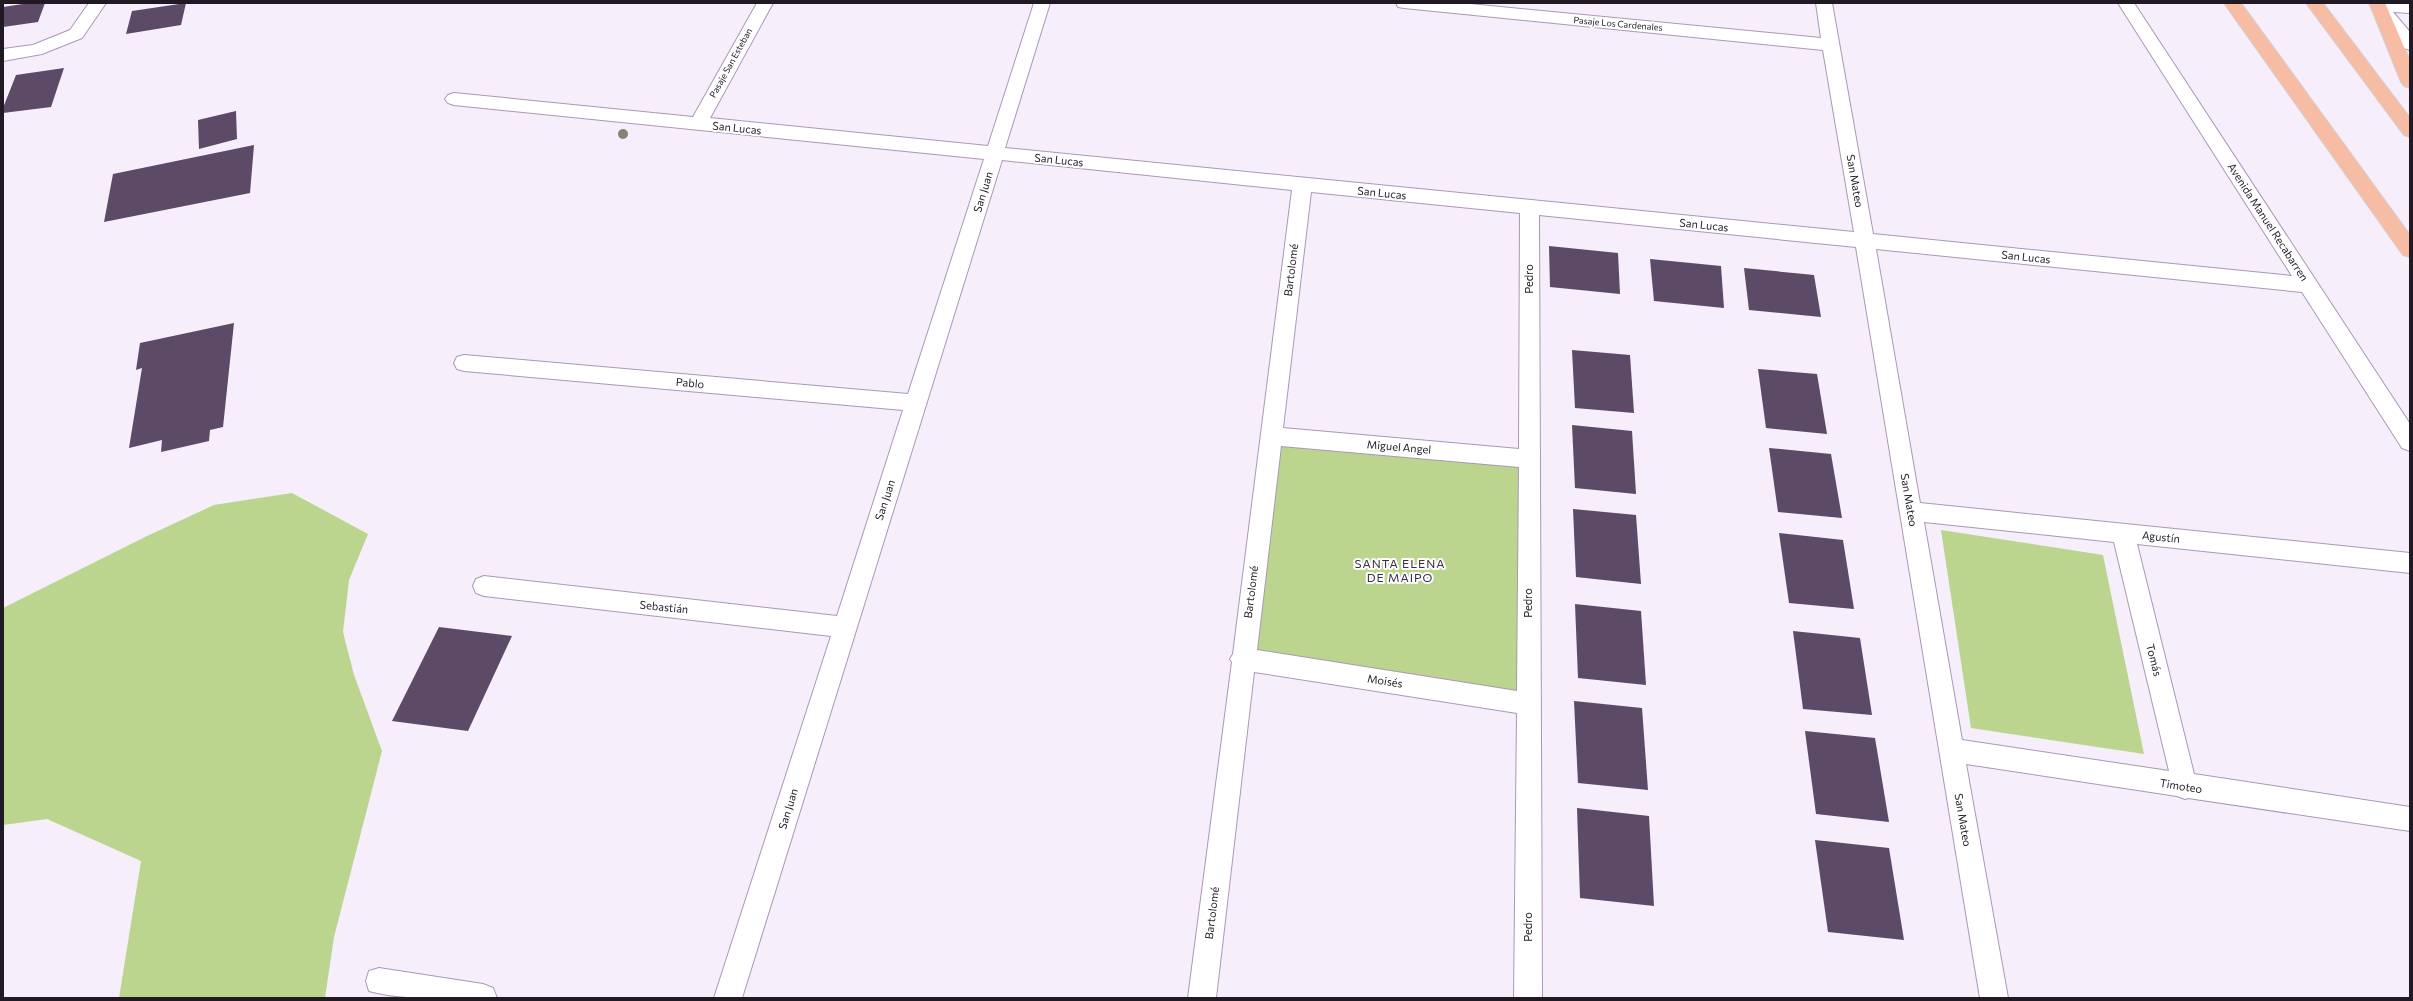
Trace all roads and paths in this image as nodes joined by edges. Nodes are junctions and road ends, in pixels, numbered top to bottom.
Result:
1 (98, 3) edge
2 (765, 3) edge
3 (1042, 3) edge
4 (1404, 3) edge
5 (1824, 3) edge
6 (2126, 3) edge
7 (2232, 3) edge
8 (2314, 3) edge
9 (2378, 4) edge
10 (2410, 8) edge
11 (1544, 10) edge
12 (2410, 44) edge
13 (1831, 45) junction
14 (3, 55) edge
15 (2410, 82) edge
16 (454, 100) dead end
17 (698, 124) junction
18 (2410, 131) edge
19 (995, 154) junction
20 (1302, 186) junction
21 (1530, 208) junction
22 (1865, 241) junction
23 (2410, 250) edge
24 (2309, 286) junction
25 (464, 363) dead end
26 (917, 403) junction
27 (1270, 436) junction
28 (2410, 442) edge
29 (1529, 459) junction
30 (1911, 511) junction
31 (2123, 533) junction
32 (2410, 563) edge
33 (484, 586) dead end
34 (845, 627) junction
35 (1242, 660) junction
36 (1528, 704) junction
37 (1952, 750) junction
38 (2185, 787) junction
39 (2410, 819) edge
40 (379, 982) dead end
41 (483, 998) edge
42 (728, 998) edge
43 (1202, 998) edge
44 (1528, 998) edge
45 (1994, 998) edge

1 - 14 street
2 - 17 street, Pasaje San Esteban
3 - 19 street, San Juan
4 - 11 street, Pasaje Los Cardenales
5 - 13 street, San Mateo
6 - 24 street, Avenida Manuel Recabarren
7 - 23 main road
8 - 18 main road
9 - 10 street
9 - 12 street
9 - 15 main road
11 - 13 street, Pasaje Los Cardenales
13 - 22 street, San Mateo
16 - 17 street, San Lucas
17 - 19 street, San Lucas
19 - 20 street, San Lucas
19 - 26 street, San Juan
20 - 21 street, San Lucas
20 - 27 street, Bartolomé
21 - 22 street, San Lucas
21 - 29 street, Pedro
22 - 24 street, San Lucas
22 - 30 street, San Mateo
24 - 28 street, Avenida Manuel Recabarren
25 - 26 street, Pablo
26 - 34 street, San Juan
27 - 29 street, Miguel Angel
27 - 35 street, Bartolomé
29 - 36 street, Pedro
30 - 31 street, Agustín
30 - 37 street, San Mateo
31 - 32 street, Agustín
31 - 38 street, Tomás
33 - 34 street, Sebastián
34 - 42 street, San Juan
35 - 36 street, Moisés
35 - 43 street, Bartolomé
36 - 44 street, Pedro
37 - 38 street, Timoteo
37 - 45 street, San Mateo
38 - 39 street, Timoteo
40 - 41 street

